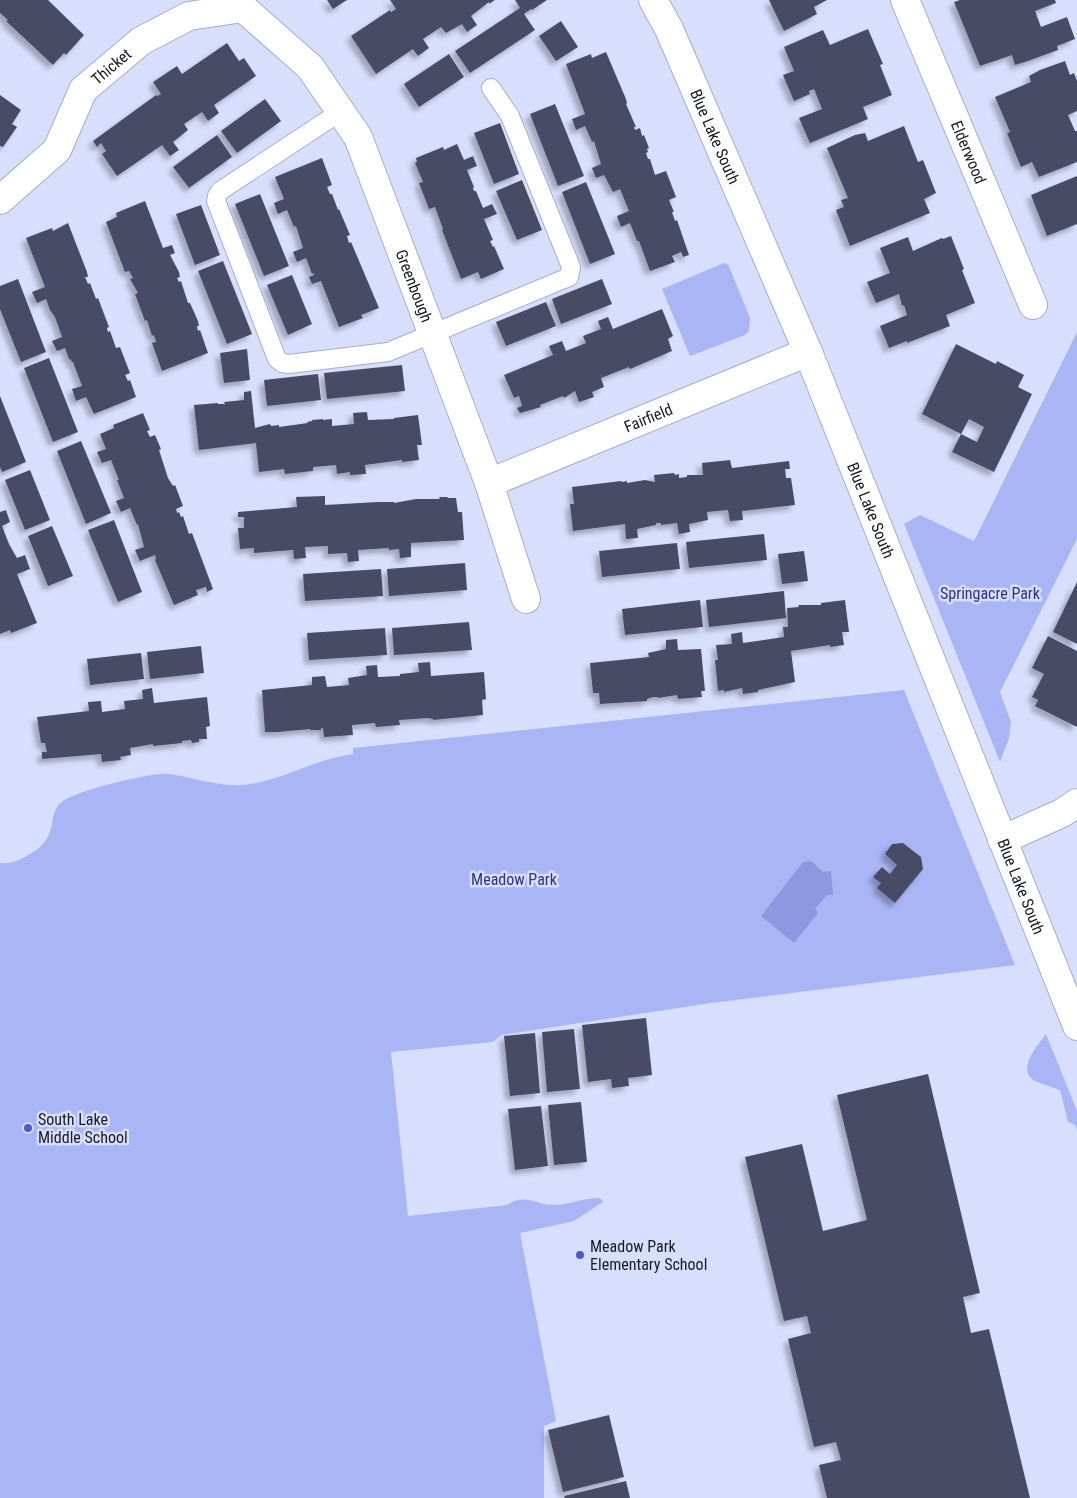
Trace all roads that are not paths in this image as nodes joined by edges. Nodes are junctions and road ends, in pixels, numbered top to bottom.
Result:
1 (653, 0) edge
2 (905, 0) edge
3 (243, 8) joint
4 (491, 88) dead end
5 (340, 112) junction
6 (0, 200) edge
7 (1033, 305) dead end
8 (432, 333) junction
9 (808, 352) junction
10 (489, 483) junction
11 (526, 598) dead end
12 (1077, 803) edge
13 (1002, 840) junction
14 (1077, 1026) edge

1 - 9 street, Blue Lake South
2 - 7 street, Elderwood
3 - 5 street, Greenbough
3 - 6 street, Thicket
4 - 8 lane
5 - 8 street, Greenbough
5 - 8 lane
8 - 10 street, Greenbough
9 - 10 street, Fairfield
9 - 13 street, Blue Lake South
10 - 11 street, Greenbough
12 - 13 street
13 - 14 street, Blue Lake South

